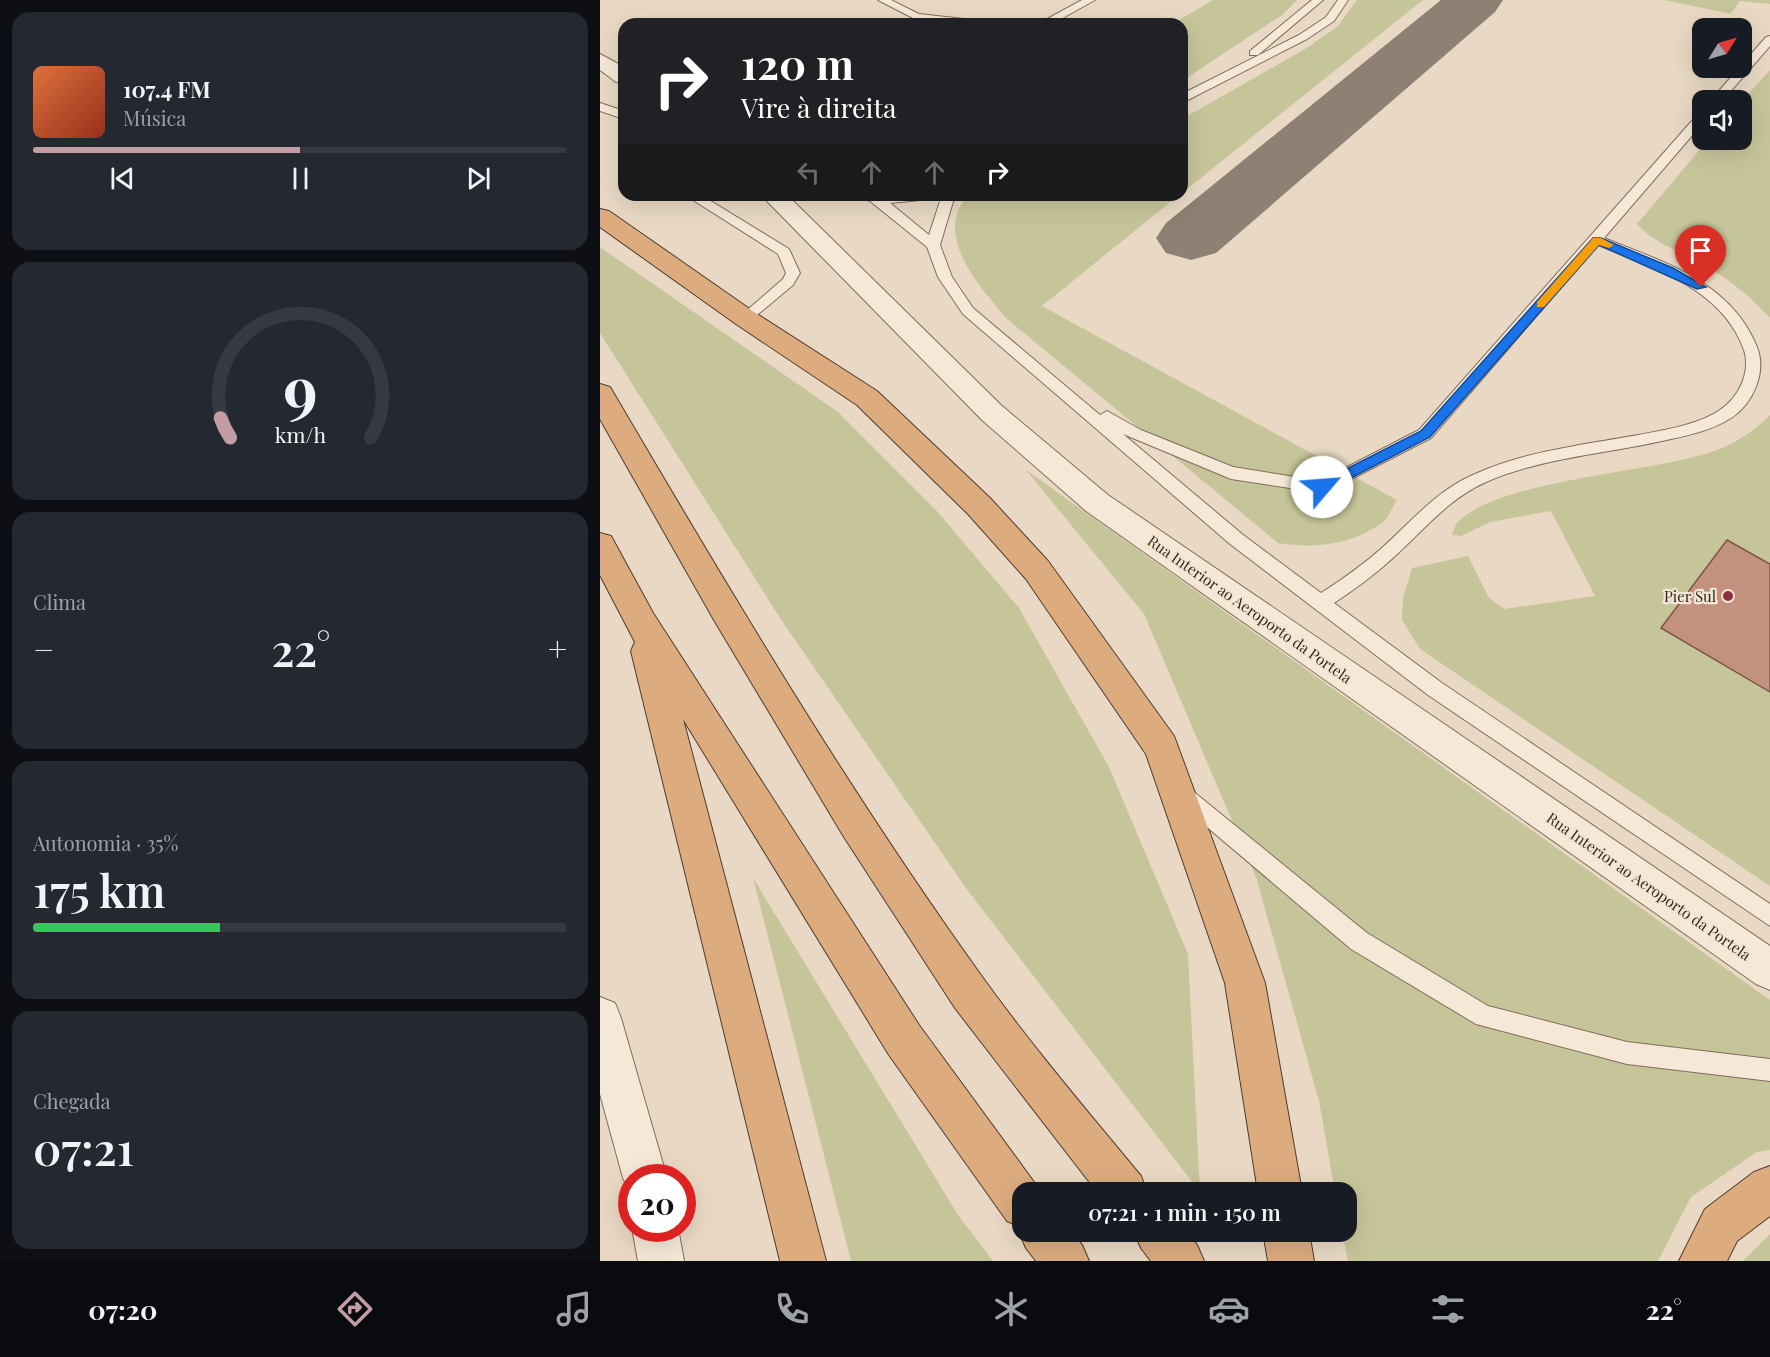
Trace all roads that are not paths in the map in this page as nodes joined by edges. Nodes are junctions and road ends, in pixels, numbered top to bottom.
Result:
1 (884, 0) edge
2 (1090, 0) edge
3 (1318, 0) edge
4 (1343, 0) edge
5 (926, 18) edge
6 (1056, 18) edge
7 (1770, 39) edge
8 (600, 60) edge
9 (1240, 67) junction
10 (600, 72) edge
11 (618, 73) edge
12 (618, 84) edge
13 (1726, 90) edge
14 (1188, 96) edge
15 (600, 107) edge
16 (618, 113) edge
17 (1692, 129) edge
18 (702, 201) edge
19 (779, 201) edge
20 (875, 201) edge
21 (946, 201) edge
22 (600, 216) edge
23 (1597, 240) junction
24 (933, 245) junction
25 (745, 318) junction
26 (1762, 364) edge
27 (1061, 389) junction
28 (600, 394) edge
29 (600, 545) edge
30 (1322, 602) junction
31 (641, 623) junction
32 (1176, 789) junction
33 (1770, 916) edge
34 (1770, 970) edge
35 (600, 1018) edge
36 (1770, 1071) edge
37 (641, 1164) edge
38 (1117, 1182) edge
39 (1278, 1182) edge
40 (1770, 1188) edge
41 (1012, 1190) edge
42 (658, 1242) edge
43 (1050, 1242) edge
44 (1165, 1242) edge
45 (661, 1261) edge
46 (803, 1261) edge
47 (1066, 1261) edge
48 (1181, 1261) edge
49 (1702, 1261) edge

1 - 5 lane
2 - 6 lane
3 - 9 lane
4 - 9 lane
7 - 13 lane
8 - 11 street
9 - 14 lane
10 - 12 street
15 - 16 lane
17 - 23 lane
18 - 25 lane
19 - 34 street, Rua Interior ao Aeroporto da Portela
20 - 24 lane
21 - 24 lane
22 - 25 highway
23 - 26 lane
23 - 27 lane
24 - 27 lane
25 - 32 highway
26 - 30 lane
27 - 30 lane
28 - 38 highway
29 - 31 highway
30 - 33 lane
31 - 41 highway
31 - 46 highway
32 - 36 lane
32 - 39 highway
35 - 37 street
40 - 49 highway
42 - 45 street
43 - 47 highway
44 - 48 highway

